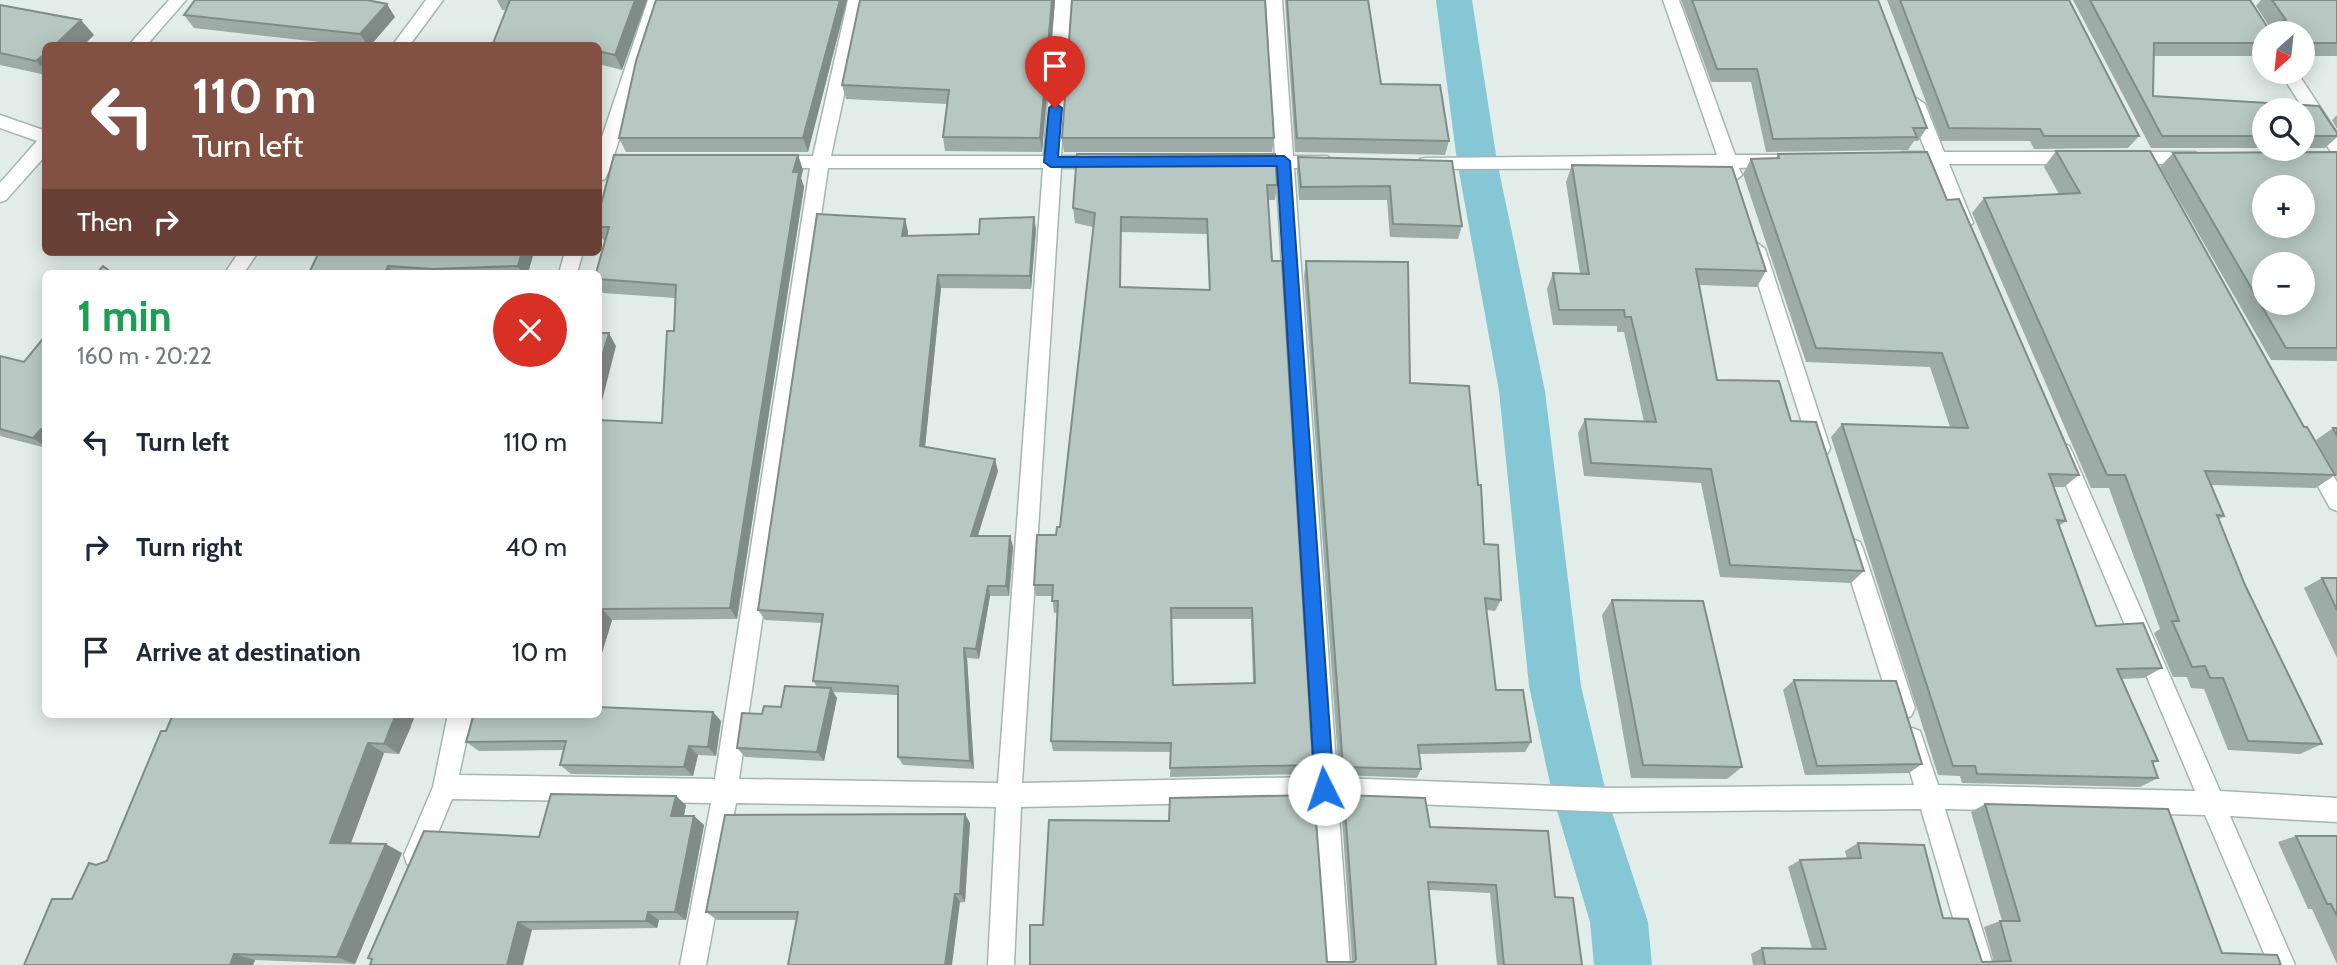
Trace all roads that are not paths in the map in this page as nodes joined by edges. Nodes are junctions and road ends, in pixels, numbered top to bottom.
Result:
1 (178, 0) edge
2 (435, 0) edge
3 (656, 0) edge
4 (856, 0) edge
5 (1063, 0) edge
6 (1274, 0) edge
7 (1671, 0) edge
8 (140, 42) edge
9 (403, 42) edge
10 (2294, 84) edge
11 (1908, 85) edge
12 (0, 121) edge
13 (2131, 134) edge
14 (42, 137) edge
15 (42, 148) edge
16 (2332, 154) edge
17 (1936, 158) junction
18 (2144, 158) junction
19 (2213, 158) edge
20 (1881, 159) edge
21 (602, 160) edge
22 (1284, 161) junction
23 (1798, 161) edge
24 (657, 162) edge
25 (752, 162) edge
26 (1051, 162) junction
27 (1120, 162) edge
28 (1231, 162) edge
29 (1729, 162) junction
30 (820, 163) junction
31 (1349, 163) edge
32 (1401, 164) edge
33 (602, 166) edge
34 (2157, 182) edge
35 (1737, 188) edge
36 (0, 195) edge
37 (1750, 228) edge
38 (1974, 246) edge
39 (2056, 436) edge
40 (2304, 443) edge
41 (1826, 467) edge
42 (2337, 502) edge
43 (1847, 533) edge
44 (459, 718) edge
45 (445, 787) junction
46 (1324, 789) junction
47 (724, 791) junction
48 (1009, 795) junction
49 (1931, 797) junction
50 (2213, 803) junction
51 (2337, 810) edge
52 (407, 876) edge
53 (694, 965) edge
54 (1001, 965) edge
55 (1337, 965) edge
56 (1980, 965) edge
57 (2282, 965) edge

1 - 8 street
2 - 9 street
3 - 21 street
4 - 30 street
5 - 26 street
6 - 22 street
7 - 29 street
10 - 16 street
11 - 17 street
12 - 14 street
13 - 18 street
15 - 36 street
17 - 18 street
17 - 20 street
17 - 38 street
18 - 19 street
18 - 34 street
22 - 28 street
22 - 31 street
22 - 46 street
23 - 29 street
24 - 33 street
25 - 30 street
26 - 27 street
26 - 30 street
26 - 48 street
29 - 32 street
29 - 35 street
30 - 47 street
37 - 41 street
39 - 50 street
40 - 42 street
43 - 49 street
44 - 45 street
45 - 47 street
45 - 52 street
46 - 48 street
46 - 49 street
46 - 55 street
47 - 48 street
47 - 53 street
48 - 54 street
49 - 50 street
49 - 56 street
50 - 51 street
50 - 57 street

